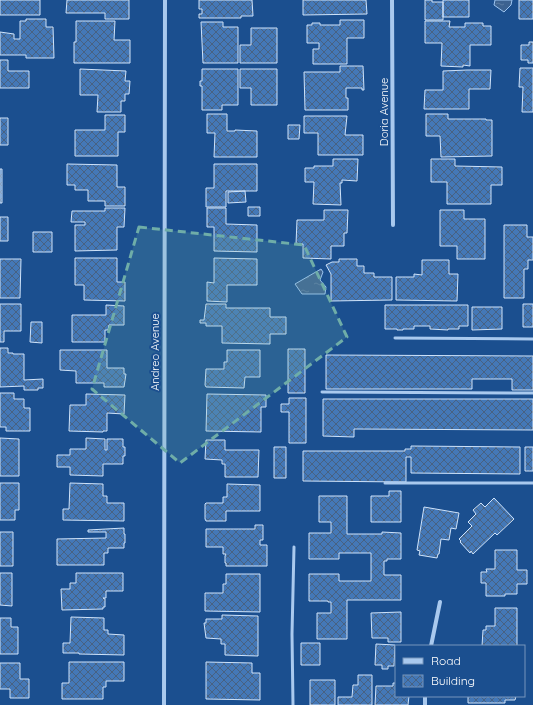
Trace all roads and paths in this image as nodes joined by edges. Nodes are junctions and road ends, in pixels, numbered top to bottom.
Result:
1 (165, 0) edge
2 (392, 0) edge
3 (393, 225) dead end
4 (394, 338) dead end
5 (533, 339) edge
6 (322, 392) dead end
7 (533, 393) edge
8 (385, 483) dead end
9 (533, 483) edge
10 (294, 547) dead end
11 (440, 602) dead end
12 (431, 645) edge
13 (164, 705) edge
14 (293, 705) edge

1 - 13 street, Andreo Avenue
2 - 3 street, Doria Avenue
4 - 5 lane
6 - 7 lane
8 - 9 lane
10 - 14 lane
11 - 12 street

